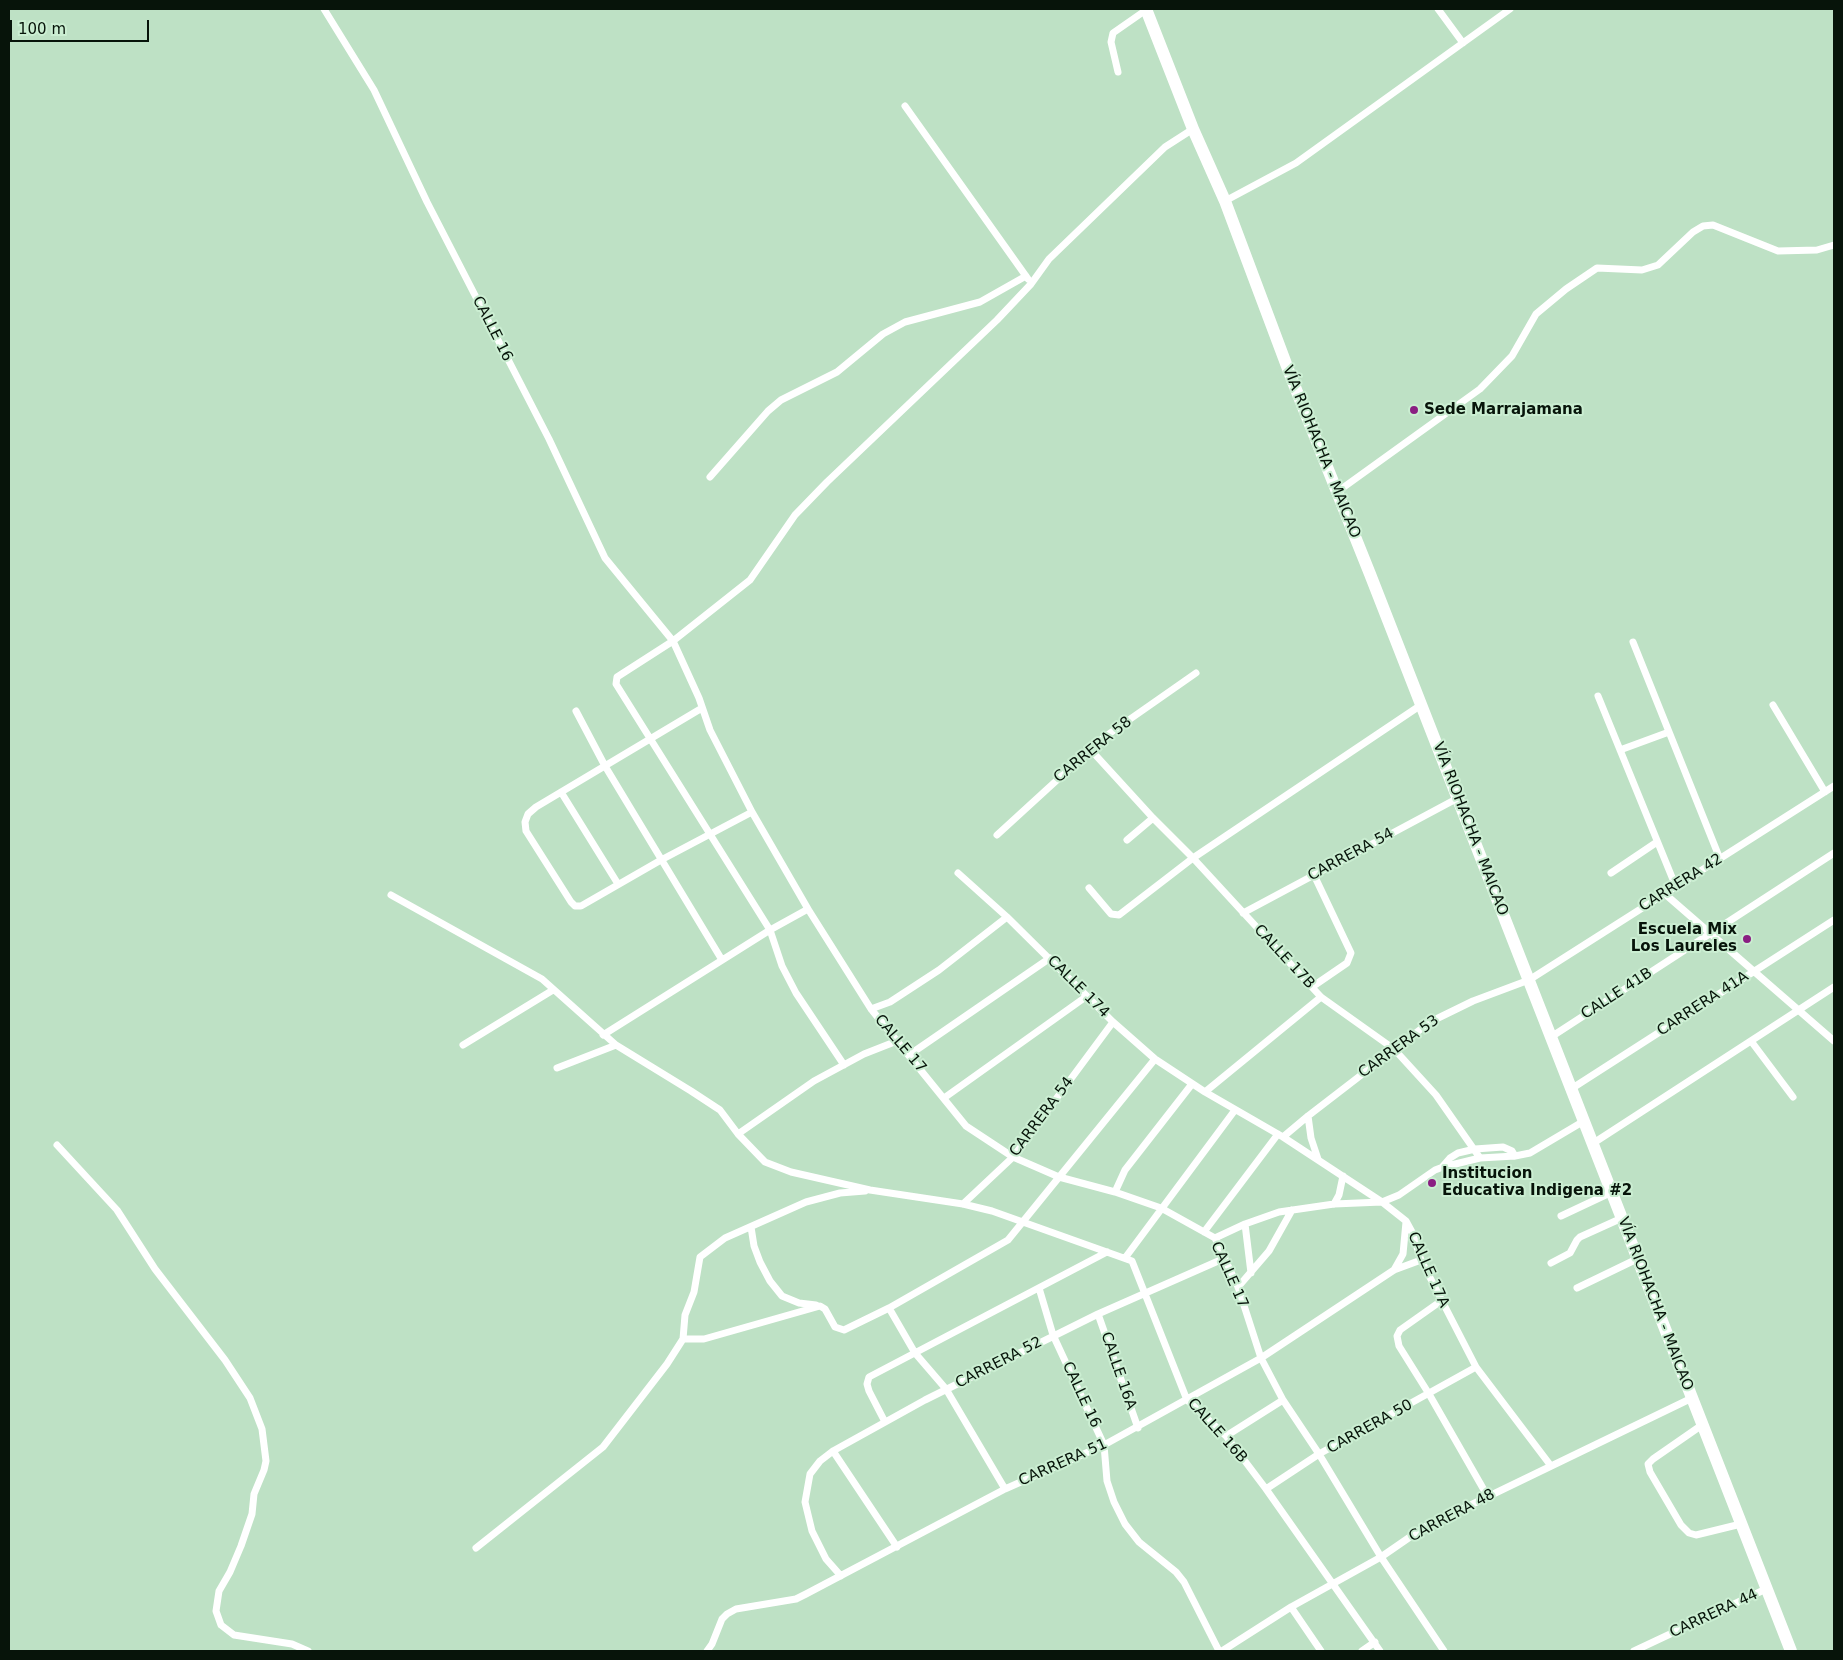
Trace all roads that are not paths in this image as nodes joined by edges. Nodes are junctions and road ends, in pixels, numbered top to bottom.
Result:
1 (324, 9) edge
2 (1146, 9) edge
3 (1438, 9) edge
4 (1510, 9) edge
5 (1463, 43) junction
6 (1118, 72) dead end
7 (906, 106) dead end
8 (1193, 129) junction
9 (1225, 201) junction
10 (1834, 245) edge
11 (1026, 276) junction
12 (1032, 284) junction
13 (710, 477) dead end
14 (1337, 492) junction
15 (673, 641) junction
16 (1633, 642) dead end
17 (1196, 673) dead end
18 (1598, 696) dead end
19 (1421, 705) junction
20 (1773, 705) dead end
21 (702, 708) junction
22 (576, 711) dead end
23 (1669, 732) junction
24 (650, 738) junction
25 (1090, 749) junction
26 (1620, 750) junction
27 (606, 766) junction
28 (1834, 786) edge
29 (561, 792) junction
30 (1825, 792) junction
31 (1458, 798) junction
32 (752, 812) junction
33 (1152, 818) junction
34 (710, 835) junction
35 (997, 835) dead end
36 (1127, 840) dead end
37 (1657, 842) junction
38 (1834, 853) edge
39 (1193, 858) junction
40 (1720, 859) junction
41 (661, 860) junction
42 (958, 873) dead end
43 (1611, 873) dead end
44 (1314, 875) junction
45 (618, 884) junction
46 (1676, 887) junction
47 (1089, 888) dead end
48 (1665, 894) junction
49 (391, 895) dead end
50 (808, 908) junction
51 (1243, 913) junction
52 (1007, 917) junction
53 (1834, 920) edge
54 (770, 930) junction
55 (1710, 933) junction
56 (1050, 958) junction
57 (722, 960) junction
58 (1754, 972) junction
59 (1529, 980) junction
60 (1312, 986) junction
61 (1834, 987) edge
62 (553, 990) junction
63 (1087, 996) junction
64 (1321, 997) junction
65 (871, 1009) junction
66 (1799, 1010) junction
67 (1113, 1022) junction
68 (603, 1035) junction
69 (1551, 1037) junction
70 (897, 1041) junction
71 (1752, 1041) junction
72 (1834, 1041) edge
73 (463, 1045) dead end
74 (616, 1045) junction
75 (1394, 1049) junction
76 (909, 1055) junction
77 (1155, 1059) junction
78 (844, 1065) junction
79 (557, 1068) dead end
80 (1192, 1084) junction
81 (1571, 1089) junction
82 (1205, 1092) junction
83 (1793, 1097) dead end
84 (944, 1098) junction
85 (1235, 1110) junction
86 (1308, 1116) junction
87 (1584, 1121) junction
88 (738, 1134) junction
89 (1281, 1135) junction
90 (1592, 1144) junction
91 (57, 1145) dead end
92 (1475, 1149) junction
93 (1515, 1156) junction
94 (1013, 1157) junction
95 (1480, 1158) junction
96 (1319, 1160) junction
97 (1443, 1167) junction
98 (1343, 1176) junction
99 (1059, 1177) junction
100 (870, 1190) junction
101 (1115, 1192) junction
102 (1612, 1192) junction
103 (1382, 1202) junction
104 (963, 1204) junction
105 (1334, 1204) junction
106 (1161, 1208) junction
107 (1292, 1210) junction
108 (1561, 1216) dead end
109 (1622, 1218) junction
110 (1406, 1221) junction
111 (1024, 1222) junction
112 (1245, 1224) junction
113 (751, 1227) junction
114 (1204, 1232) junction
115 (1215, 1238) junction
116 (1107, 1252) junction
117 (1225, 1258) junction
118 (1637, 1259) junction
119 (1129, 1260) junction
120 (1421, 1260) junction
121 (1551, 1263) dead end
122 (1394, 1270) junction
123 (1251, 1273) junction
124 (1238, 1287) junction
125 (1040, 1288) junction
126 (1577, 1288) dead end
127 (1144, 1292) junction
128 (1441, 1301) junction
129 (820, 1306) junction
130 (889, 1308) junction
131 (1098, 1314) junction
132 (1053, 1336) junction
133 (683, 1339) junction
134 (915, 1353) junction
135 (1261, 1358) junction
136 (1476, 1367) junction
137 (946, 1389) junction
138 (1429, 1394) junction
139 (1692, 1398) junction
140 (1187, 1400) junction
141 (1283, 1400) junction
142 (885, 1422) junction
143 (1702, 1425) junction
144 (1138, 1428) junction
145 (1226, 1436) junction
146 (1104, 1445) junction
147 (833, 1451) junction
148 (1320, 1454) junction
149 (1551, 1466) junction
150 (1006, 1489) junction
151 (1266, 1489) junction
152 (1488, 1497) junction
153 (1741, 1524) junction
154 (897, 1547) junction
155 (476, 1548) dead end
156 (1381, 1557) junction
157 (842, 1576) junction
158 (1334, 1583) junction
159 (1766, 1589) junction
160 (1291, 1607) junction
161 (1374, 1642) junction
162 (308, 1651) edge
163 (707, 1651) edge
164 (1220, 1651) edge
165 (1322, 1651) edge
166 (1362, 1651) edge
167 (1380, 1651) edge
168 (1444, 1651) edge
169 (1634, 1651) edge
170 (1790, 1651) edge

1 - 15 street, CALLE 16
2 - 6 street
2 - 8 highway, VÍA RIOHACHA - MAICAO
3 - 5 street
4 - 5 street
5 - 9 street
7 - 11 street
8 - 9 highway, VÍA RIOHACHA - MAICAO
8 - 12 street
9 - 14 highway, VÍA RIOHACHA - MAICAO
10 - 14 street
11 - 12 street
11 - 13 street
12 - 15 street
14 - 19 highway, VÍA RIOHACHA - MAICAO
15 - 21 street, CALLE 16
15 - 24 street
16 - 23 street
17 - 25 street, CARRERA 58
18 - 26 street
19 - 31 highway, VÍA RIOHACHA - MAICAO
19 - 39 street
20 - 30 street
21 - 24 street
21 - 32 street, CALLE 16
22 - 27 street
23 - 26 street
23 - 40 street
24 - 27 street
24 - 34 street
25 - 33 street, CALLE 17B
25 - 35 street, CARRERA 58
26 - 37 street
27 - 29 street
27 - 41 street
28 - 30 street, CARRERA 42
29 - 45 street
29 - 45 street
30 - 40 street, CARRERA 42
31 - 44 street, CARRERA 54
31 - 59 highway, VÍA RIOHACHA - MAICAO
32 - 34 street
32 - 50 street, CALLE 17
33 - 36 street
33 - 39 street, CALLE 17B
34 - 41 street
34 - 54 street
37 - 43 street
37 - 46 street
38 - 55 street, CALLE 41B
39 - 47 street
39 - 51 street, CALLE 17B
40 - 46 street, CARRERA 42
41 - 45 street
41 - 57 street
42 - 52 street, CALLE 174
44 - 51 street, CARRERA 54
44 - 60 street
46 - 48 street, CARRERA 42
48 - 55 street
48 - 59 street, CARRERA 42
49 - 62 street
50 - 54 street
50 - 65 street, CALLE 17
51 - 60 street, CALLE 17B
52 - 56 street, CALLE 174
52 - 65 street
53 - 58 street, CARRERA 41A
54 - 57 street
54 - 78 street
55 - 58 street
55 - 69 street, CALLE 41B
56 - 63 street, CALLE 174
56 - 76 street
57 - 68 street
58 - 66 street
58 - 81 street, CARRERA 41A
59 - 69 highway, VÍA RIOHACHA - MAICAO
59 - 75 street, CARRERA 53
60 - 64 street, CALLE 17B
61 - 66 street
62 - 68 street
62 - 73 street
63 - 67 street, CALLE 174
63 - 84 street
64 - 75 street, CALLE 17B
64 - 82 street
65 - 70 street, CALLE 17
66 - 71 street
66 - 72 street
67 - 77 street, CALLE 174
67 - 94 street, CARRERA 54
68 - 74 street
69 - 81 highway, VÍA RIOHACHA - MAICAO
70 - 76 street, CALLE 17
70 - 78 street
71 - 83 street
71 - 90 street
74 - 79 street
74 - 88 street
75 - 86 street, CARRERA 53
75 - 92 street, CALLE 17B
76 - 84 street, CALLE 17
77 - 80 street, CALLE 174
77 - 99 street
78 - 88 street
80 - 82 street, CALLE 174
80 - 101 street
81 - 87 highway, VÍA RIOHACHA - MAICAO
82 - 85 street, CALLE 17A
84 - 94 street, CALLE 17
85 - 89 street, CALLE 17A
85 - 106 street
86 - 89 street, CARRERA 53
86 - 96 street
87 - 90 highway, VÍA RIOHACHA - MAICAO
87 - 93 street
88 - 100 street
89 - 96 street, CALLE 17A
89 - 114 street, CARRERA 53
90 - 102 highway, VÍA RIOHACHA - MAICAO
91 - 162 street
92 - 93 street
92 - 95 street, CALLE 17B
92 - 97 street
93 - 95 street
94 - 99 street, CALLE 17
94 - 104 street, CARRERA 54
95 - 97 street
96 - 98 street, CALLE 17A
97 - 103 street
98 - 103 street, CALLE 17A
98 - 105 street
99 - 101 street, CALLE 17
99 - 111 street
100 - 104 street
100 - 113 street
101 - 106 street, CALLE 17
102 - 108 street
102 - 109 highway, VÍA RIOHACHA - MAICAO
103 - 105 street
103 - 110 street, CALLE 17A
104 - 111 street
105 - 107 street
106 - 114 street, CALLE 17
106 - 119 street
107 - 112 street
107 - 123 street
109 - 118 highway, VÍA RIOHACHA - MAICAO
109 - 121 street
110 - 120 street, CALLE 17A
110 - 122 street
111 - 116 street
111 - 130 street
112 - 115 street
112 - 123 street
113 - 129 street
113 - 133 street
114 - 115 street, CALLE 17
115 - 117 street, CALLE 17
116 - 119 street
116 - 125 street
117 - 124 street, CALLE 17
117 - 127 street, CARRERA 52
118 - 126 street
118 - 139 highway, VÍA RIOHACHA - MAICAO
119 - 127 street, CALLE 16B
120 - 122 street, CARRERA 51
120 - 128 street, CALLE 17A
122 - 135 street, CARRERA 51
123 - 124 street
124 - 135 street, CALLE 17
125 - 132 street, CALLE 16
125 - 134 street
127 - 131 street, CARRERA 52
127 - 140 street, CALLE 16B
128 - 136 street, CALLE 17A
128 - 138 street
129 - 130 street
129 - 133 street
130 - 134 street
131 - 132 street, CARRERA 52
131 - 144 street, CALLE 16A
132 - 137 street, CARRERA 52
132 - 146 street, CALLE 16
133 - 155 street
134 - 137 street
134 - 142 street
135 - 140 street, CARRERA 51
135 - 141 street, CALLE 17
136 - 138 street, CARRERA 50
136 - 149 street, CALLE 17A
137 - 142 street, CARRERA 52
137 - 150 street
138 - 148 street, CARRERA 50
138 - 152 street
139 - 143 highway, VÍA RIOHACHA - MAICAO
139 - 149 street, CARRERA 48
140 - 144 street, CARRERA 51
140 - 145 street, CALLE 16B
141 - 145 street
141 - 148 street, CALLE 17
142 - 147 street, CARRERA 52
143 - 153 highway, VÍA RIOHACHA - MAICAO
143 - 153 street
144 - 146 street, CARRERA 51
145 - 151 street, CALLE 16B
146 - 150 street, CARRERA 51
146 - 164 street
147 - 154 street
147 - 157 street, CARRERA 52
148 - 151 street, CARRERA 50
148 - 156 street, CALLE 17
149 - 152 street, CARRERA 48
150 - 154 street, CARRERA 51
151 - 158 street, CALLE 16B
152 - 156 street, CARRERA 48
153 - 159 highway, VÍA RIOHACHA - MAICAO
154 - 157 street, CARRERA 51
156 - 158 street, CARRERA 48
156 - 168 street, CALLE 17
157 - 163 street, CARRERA 51
158 - 160 street, CARRERA 48
158 - 161 street, CALLE 16B
159 - 169 street, CARRERA 44
159 - 170 highway, VÍA RIOHACHA - MAICAO
160 - 164 street, CARRERA 48
160 - 165 street
161 - 166 street
161 - 167 street, CALLE 16B

